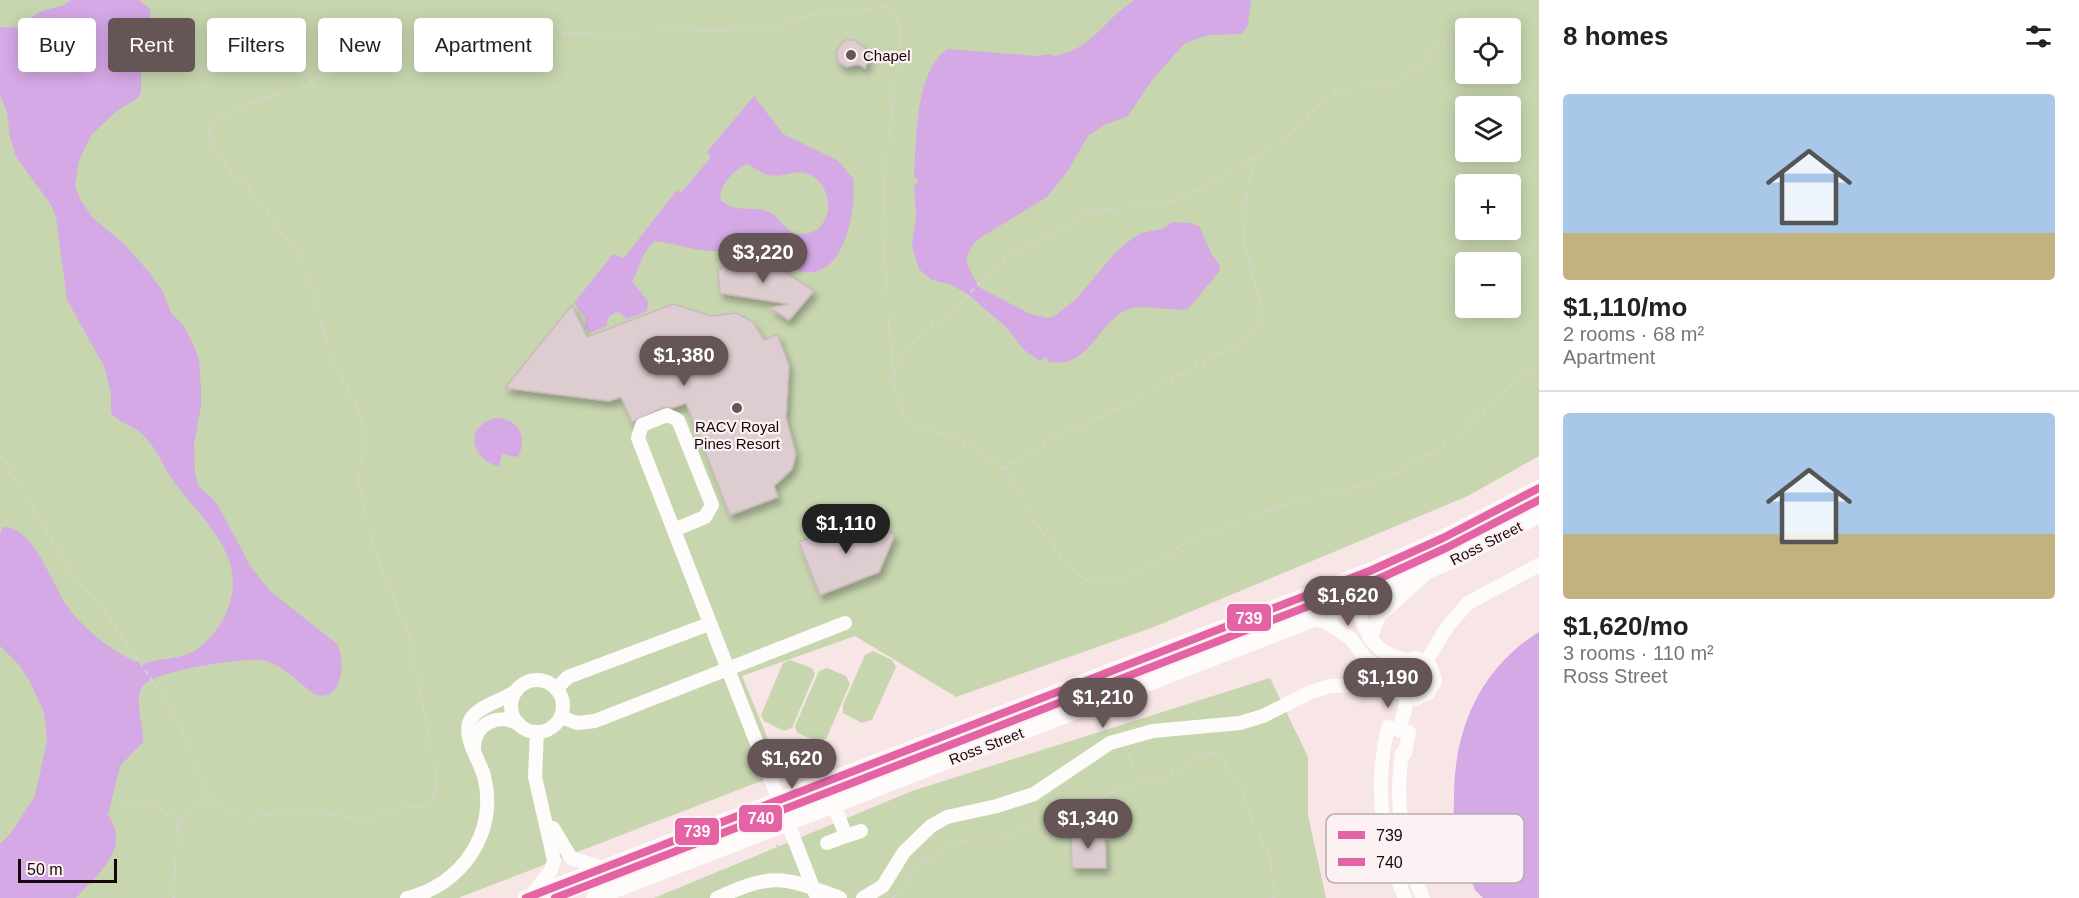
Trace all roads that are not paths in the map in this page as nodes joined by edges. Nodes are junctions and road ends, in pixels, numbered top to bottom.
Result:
1 (1539, 488) edge
2 (1539, 515) edge
3 (674, 530) junction
4 (1539, 565) edge
5 (1427, 573) junction
6 (1312, 594) junction
7 (1355, 602) junction
8 (1314, 619) junction
9 (845, 623) dead end
10 (709, 624) junction
11 (1370, 639) junction
12 (1406, 660) junction
13 (1426, 662) junction
14 (1395, 681) junction
15 (556, 689) junction
16 (517, 690) junction
17 (1408, 698) junction
18 (561, 717) junction
19 (519, 724) junction
20 (1399, 730) junction
21 (537, 732) junction
22 (474, 748) junction
23 (1383, 750) junction
24 (1402, 753) junction
25 (538, 800) junction
26 (834, 805) junction
27 (1382, 814) edge
28 (1400, 814) edge
29 (861, 831) dead end
30 (846, 836) junction
31 (827, 843) dead end
32 (602, 868) junction
33 (1399, 883) edge
34 (1417, 883) edge
35 (614, 893) edge
36 (528, 897) edge
37 (407, 898) edge
38 (594, 898) edge
39 (717, 898) edge
40 (817, 898) edge
41 (840, 898) edge
42 (863, 898) edge
43 (1405, 898) edge
44 (1423, 898) edge

1 - 6 main road, Ross Street
2 - 5 main road, Ross Street
3 - 3 street
3 - 10 street
4 - 13 street
5 - 7 main road, Ross Street
5 - 11 street
6 - 7 main road
6 - 32 main road, Ross Street
7 - 8 main road, Ross Street
7 - 11 street
8 - 14 street
8 - 26 main road, Ross Street
9 - 18 street
10 - 15 street
10 - 40 street
11 - 12 street
12 - 13 street
12 - 14 street
13 - 17 street
14 - 17 street
14 - 42 street
15 - 16 street
15 - 18 street
16 - 19 street
16 - 22 street
17 - 20 street
18 - 21 street
19 - 21 street
19 - 22 street
20 - 23 street
20 - 24 street
21 - 25 street
22 - 37 street
23 - 24 street
23 - 27 street
24 - 28 street
25 - 32 street
25 - 36 street
26 - 30 street
26 - 35 main road, Ross Street
29 - 30 street
30 - 31 street
32 - 36 main road, Ross Street
33 - 43 street
34 - 44 street
35 - 38 main road, Ross Street
39 - 41 street

